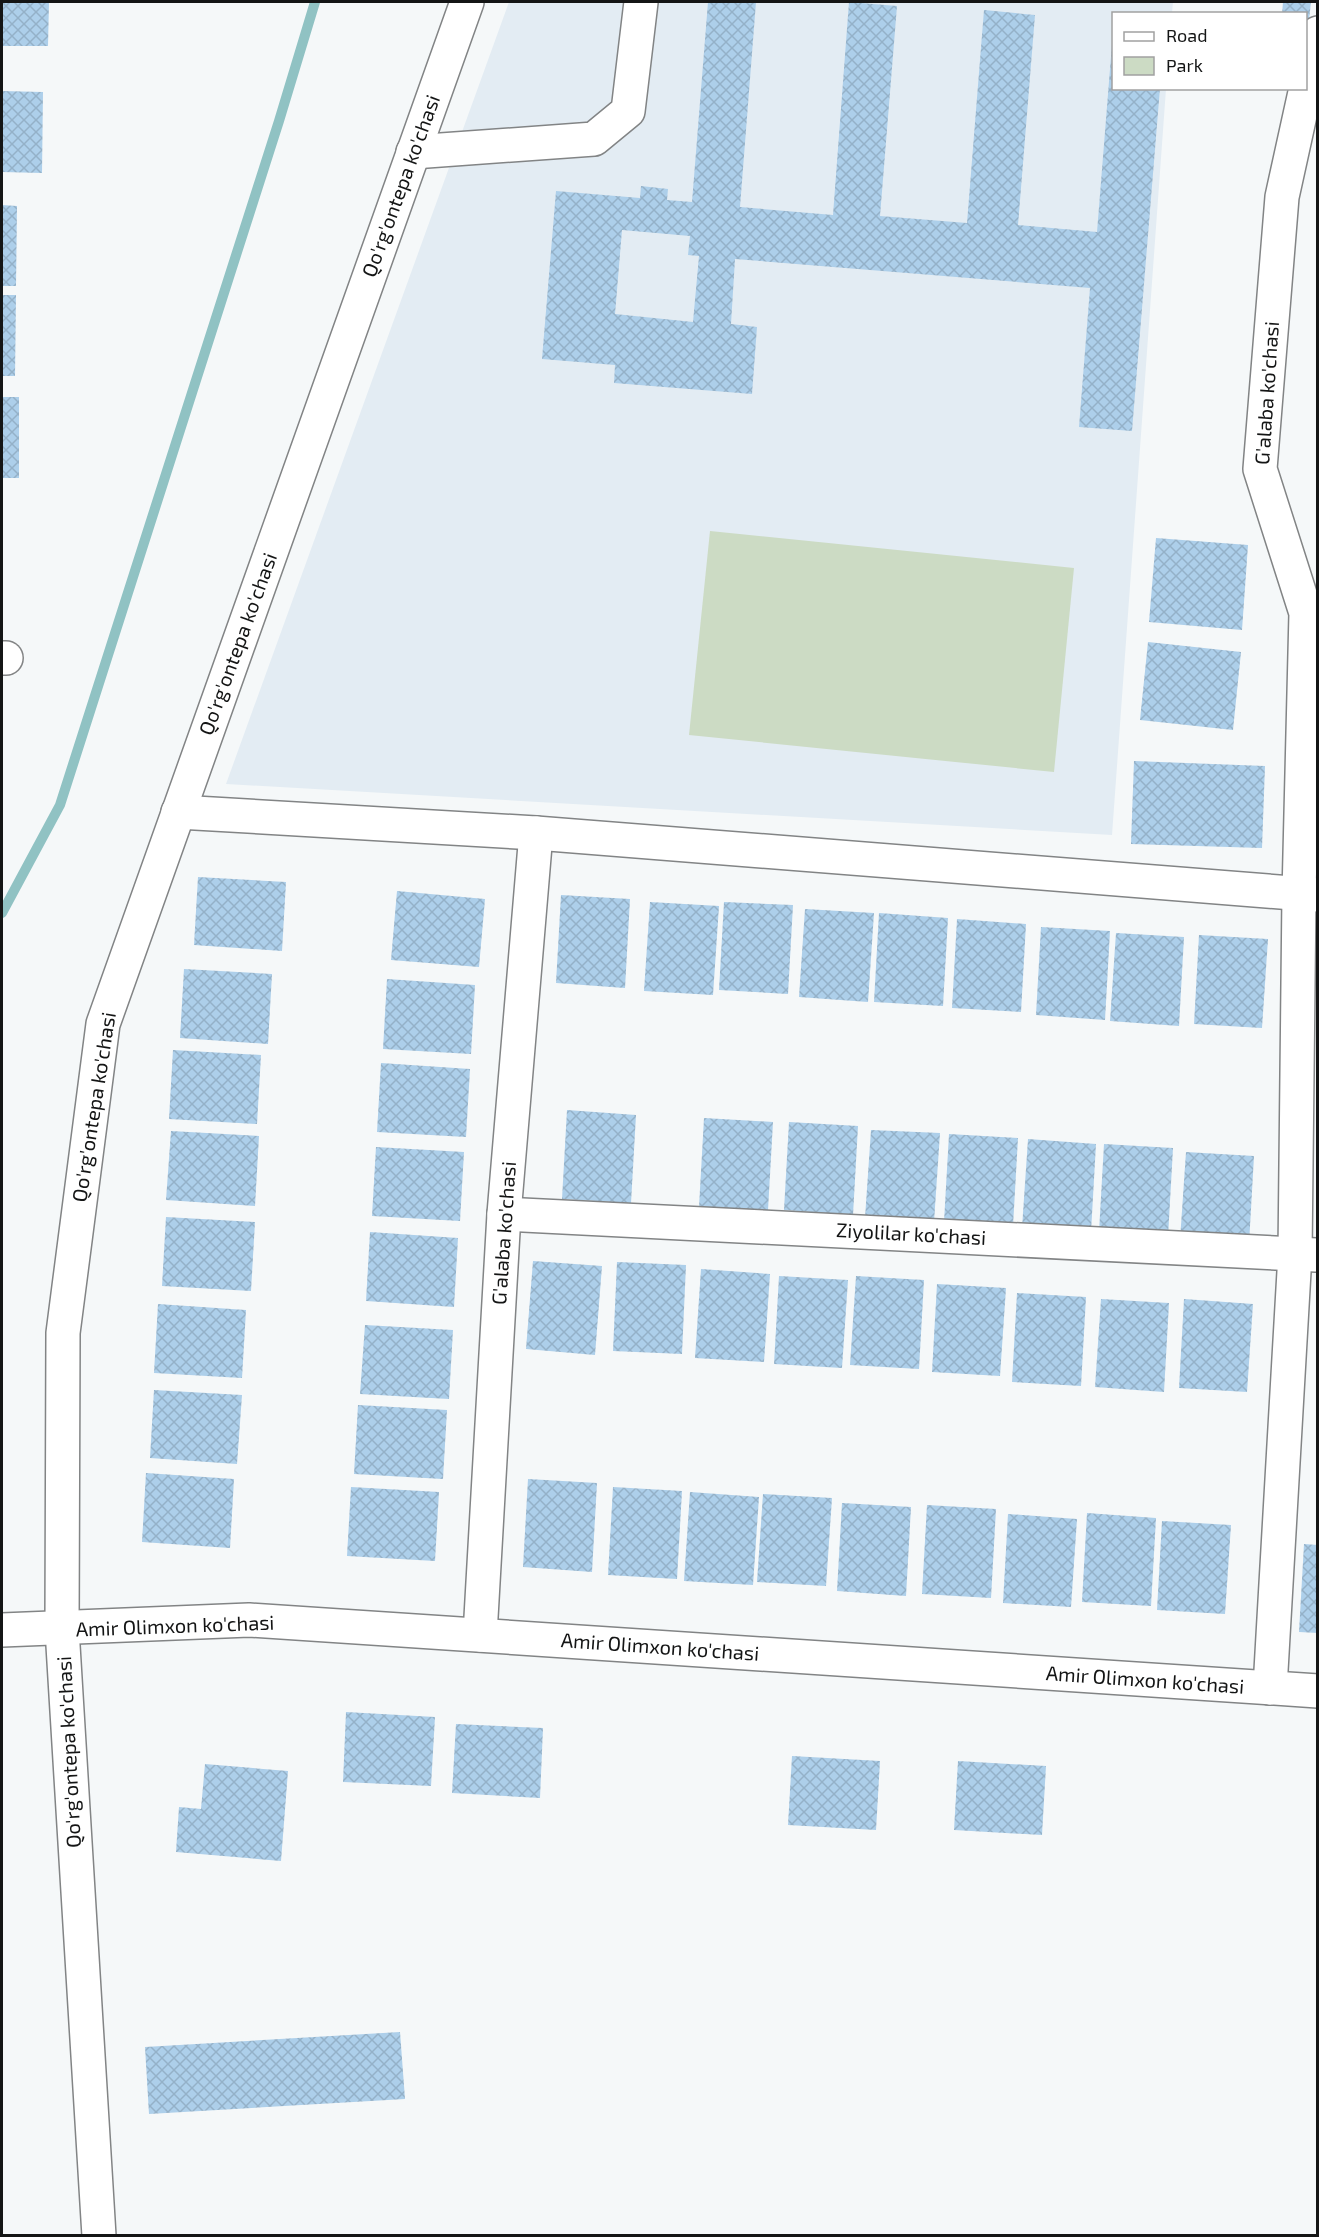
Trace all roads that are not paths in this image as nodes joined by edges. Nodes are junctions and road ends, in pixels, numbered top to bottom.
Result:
1 (467, 2) edge
2 (641, 2) edge
3 (1317, 33) edge
4 (1307, 80) edge
5 (1305, 90) edge
6 (413, 152) junction
7 (178, 812) junction
8 (536, 833) junction
9 (1308, 895) edge
10 (504, 1214) junction
11 (1306, 1254) edge
12 (62, 1629) junction
13 (2, 1630) edge
14 (480, 1635) junction
15 (1270, 1688) junction
16 (1317, 1691) edge
17 (99, 2235) edge

1 - 6 street, Qo'rg'ontepa ko'chasi
2 - 6 street
3 - 4 street, G'alaba ko'chasi
5 - 9 street, G'alaba ko'chasi
6 - 7 street, Qo'rg'ontepa ko'chasi
7 - 8 street
7 - 12 street, Qo'rg'ontepa ko'chasi
8 - 9 street
8 - 10 street, G'alaba ko'chasi
9 - 11 street, G'alaba ko'chasi
10 - 11 street, Ziyolilar ko'chasi
10 - 14 street, G'alaba ko'chasi
11 - 15 street, G'alaba ko'chasi
12 - 13 street, Amir Olimxon ko'chasi
12 - 14 street, Amir Olimxon ko'chasi
12 - 17 street, Qo'rg'ontepa ko'chasi
14 - 15 street, Amir Olimxon ko'chasi
15 - 16 street, Amir Olimxon ko'chasi

